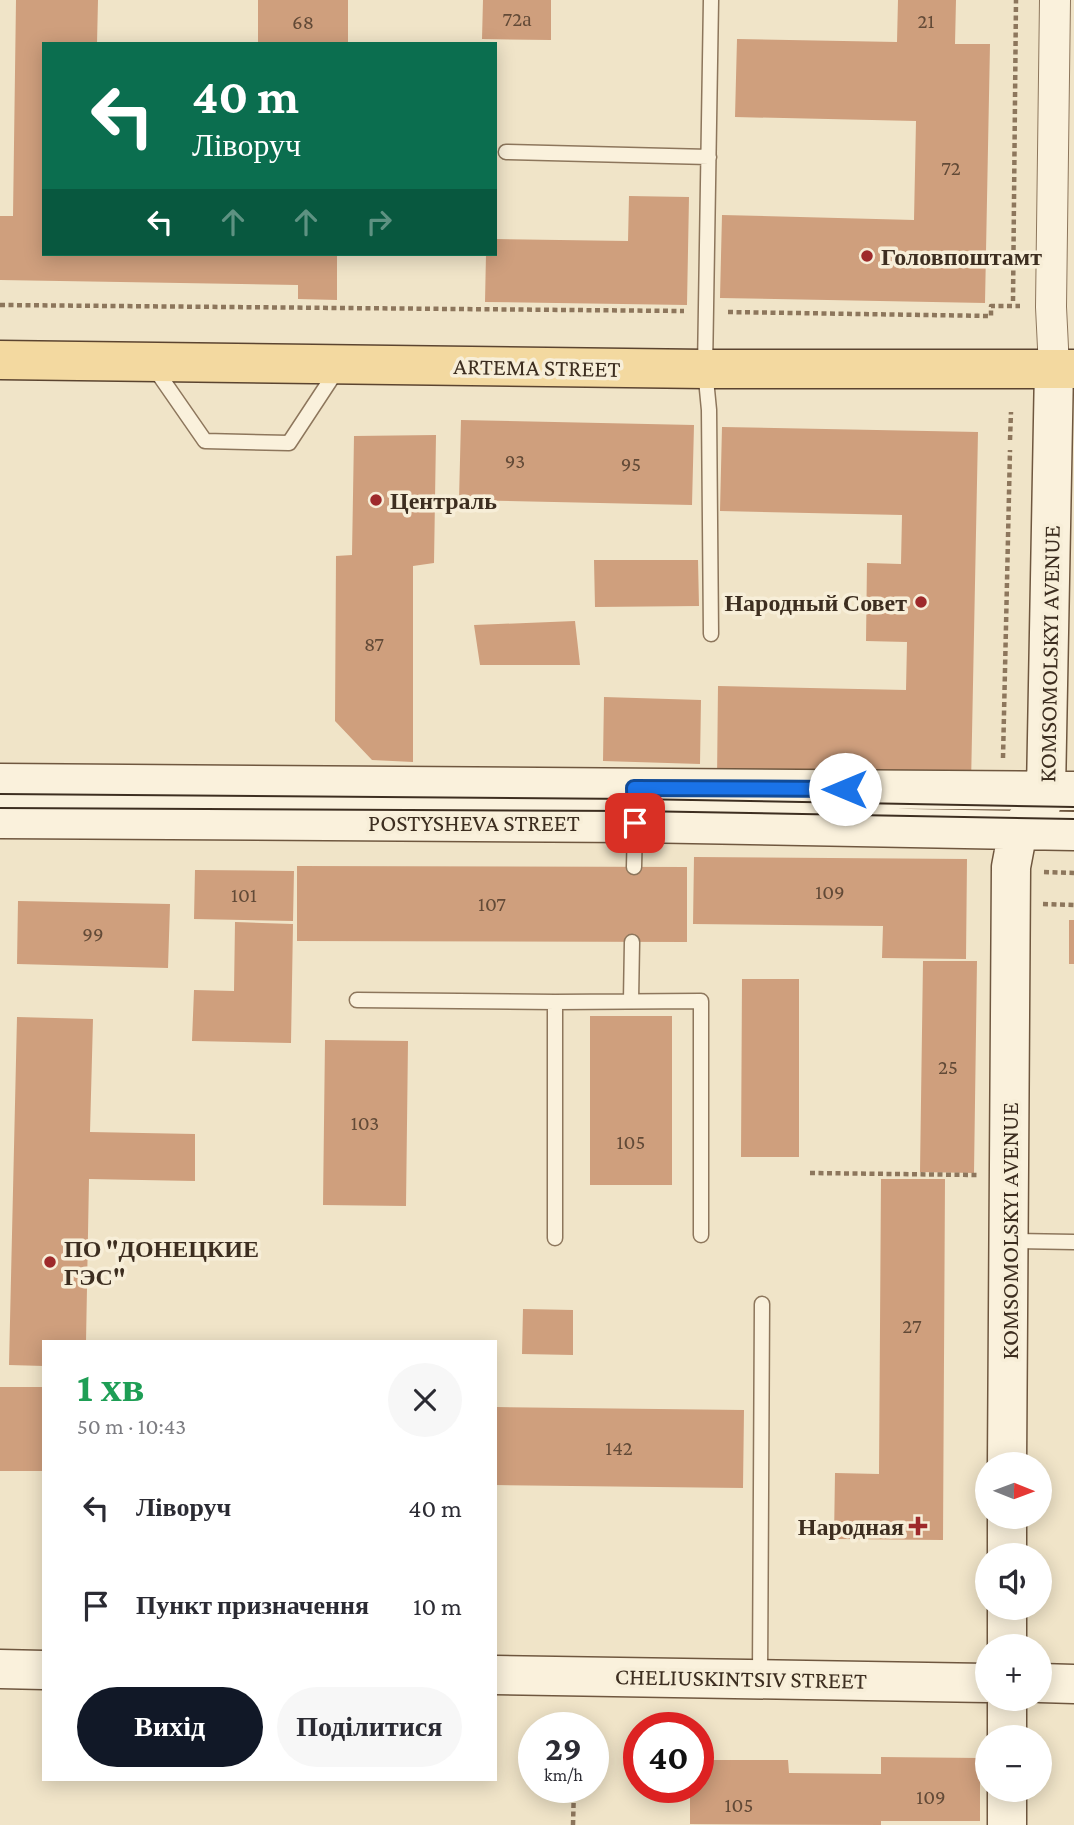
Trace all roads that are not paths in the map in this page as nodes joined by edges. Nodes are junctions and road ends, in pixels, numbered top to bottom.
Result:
1 (711, 0) edge
2 (1055, 0) edge
3 (506, 152) dead end
4 (709, 157) junction
5 (0, 360) edge
6 (150, 362) junction
7 (341, 364) junction
8 (1064, 368) edge
9 (705, 369) junction
10 (711, 634) dead end
11 (0, 783) edge
12 (1060, 791) edge
13 (635, 805) junction
14 (0, 820) edge
15 (1018, 830) junction
16 (1074, 831) edge
17 (634, 867) dead end
18 (632, 942) dead end
19 (357, 1000) dead end
20 (631, 1001) junction
21 (555, 1002) junction
22 (701, 1236) dead end
23 (555, 1238) dead end
24 (1008, 1241) junction
25 (1074, 1242) edge
26 (762, 1304) dead end
27 (1007, 1452) edge
28 (0, 1669) edge
29 (42, 1670) edge
30 (497, 1675) edge
31 (760, 1678) junction
32 (975, 1683) edge
33 (1052, 1683) edge
34 (1074, 1684) edge
35 (1007, 1802) edge
36 (1007, 1825) edge

1 - 4 lane
2 - 8 street, KOMSOMOLSKYI AVENUE
3 - 4 lane
4 - 9 lane
5 - 6 main road, ARTEMA STREET
6 - 7 main road, ARTEMA STREET
6 - 7 lane
7 - 9 main road, ARTEMA STREET
8 - 9 main road, ARTEMA STREET
8 - 12 street, KOMSOMOLSKYI AVENUE
9 - 10 lane
11 - 13 street, POSTYSHEVA STREET
12 - 13 street, POSTYSHEVA STREET
12 - 15 street, KOMSOMOLSKYI AVENUE
13 - 14 street, POSTYSHEVA STREET
13 - 15 street, POSTYSHEVA STREET
13 - 17 lane
15 - 16 street, POSTYSHEVA STREET
15 - 24 street, KOMSOMOLSKYI AVENUE
18 - 20 lane
19 - 21 lane
20 - 21 lane
20 - 22 lane
21 - 23 lane
24 - 25 lane
24 - 27 street, KOMSOMOLSKYI AVENUE
26 - 31 lane
28 - 29 street
30 - 31 street, CHELIUSKINTSIV STREET
31 - 32 street, CHELIUSKINTSIV STREET
33 - 34 street
35 - 36 street

